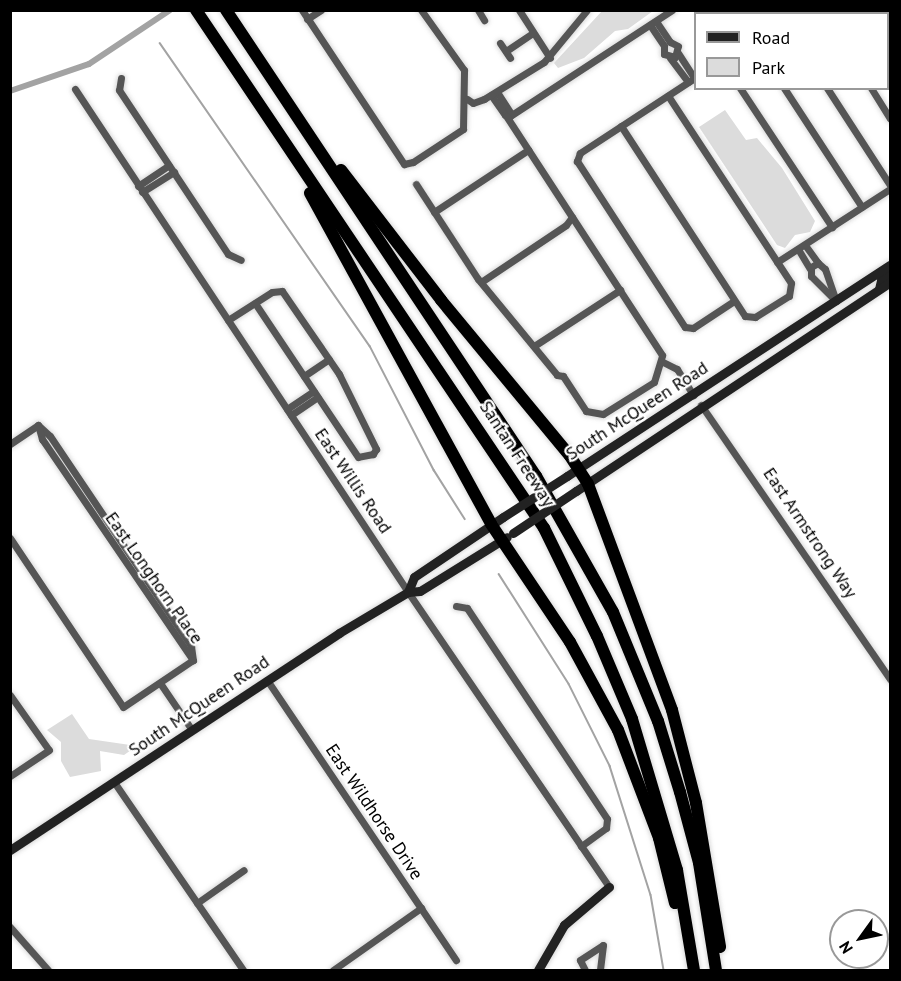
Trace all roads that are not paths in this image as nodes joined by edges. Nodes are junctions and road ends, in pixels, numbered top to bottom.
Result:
1 (226, 10) edge
2 (302, 10) edge
3 (321, 10) edge
4 (421, 10) edge
5 (519, 10) edge
6 (587, 10) edge
7 (672, 10) edge
8 (196, 11) edge
9 (479, 11) edge
10 (307, 19) junction
11 (484, 20) dead end
12 (653, 23) junction
13 (533, 33) junction
14 (500, 43) dead end
15 (506, 51) junction
16 (678, 52) junction
17 (550, 57) junction
18 (510, 58) dead end
19 (670, 58) junction
20 (264, 69) junction
21 (121, 78) dead end
22 (692, 79) edge
23 (75, 90) dead end
24 (741, 90) edge
25 (785, 90) edge
26 (828, 90) edge
27 (872, 90) edge
28 (494, 94) junction
29 (668, 96) junction
30 (465, 98) junction
31 (509, 115) junction
32 (891, 118) edge
33 (621, 126) junction
34 (528, 150) junction
35 (171, 168) junction
36 (416, 184) dead end
37 (891, 187) edge
38 (140, 189) junction
39 (862, 207) junction
40 (434, 212) junction
41 (572, 217) junction
42 (831, 227) junction
43 (802, 247) junction
44 (241, 260) dead end
45 (777, 262) junction
46 (818, 263) junction
47 (891, 265) edge
48 (810, 269) junction
49 (891, 273) edge
50 (481, 282) junction
51 (891, 282) edge
52 (879, 289) junction
53 (620, 290) junction
54 (734, 301) junction
55 (836, 301) junction
56 (255, 303) junction
57 (843, 313) junction
58 (228, 320) junction
59 (534, 346) junction
60 (329, 359) junction
61 (661, 361) junction
62 (304, 376) junction
63 (316, 394) junction
64 (693, 394) junction
65 (701, 405) junction
66 (289, 412) junction
67 (38, 425) junction
68 (10, 444) edge
69 (60, 450) junction
70 (53, 455) junction
71 (578, 468) junction
72 (588, 484) junction
73 (89, 493) junction
74 (81, 498) junction
75 (491, 524) junction
76 (118, 537) junction
77 (10, 538) edge
78 (502, 541) junction
79 (111, 542) junction
80 (148, 582) junction
81 (141, 587) junction
82 (408, 592) junction
83 (456, 606) dead end
84 (177, 625) junction
85 (170, 631) junction
86 (193, 660) junction
87 (267, 680) junction
88 (891, 680) edge
89 (160, 683) junction
90 (10, 695) edge
91 (192, 730) junction
92 (10, 776) edge
93 (114, 782) junction
94 (581, 846) junction
95 (10, 850) edge
96 (244, 870) dead end
97 (609, 887) joint
98 (197, 903) junction
99 (421, 908) junction
100 (10, 927) edge
101 (456, 960) dead end
102 (48, 970) edge
103 (243, 970) edge
104 (333, 970) edge
105 (538, 970) edge
106 (585, 970) edge
107 (600, 970) edge
108 (692, 970) edge
109 (716, 970) edge
110 (722, 970) edge

1 - 20 highway, Santan Freeway
2 - 10 street
3 - 10 street
4 - 30 street
5 - 13 street
6 - 17 street
7 - 12 street
8 - 75 highway
8 - 108 highway, Santan Freeway
9 - 11 street
10 - 30 street
12 - 16 street
12 - 19 street
12 - 31 street
13 - 15 street
13 - 17 street
14 - 15 street
15 - 18 street
16 - 19 street
16 - 22 street
17 - 28 street
19 - 22 street
20 - 71 highway
20 - 109 highway, Santan Freeway
21 - 35 street
22 - 29 street
23 - 38 street, East Willis Road
24 - 42 street
25 - 39 street
26 - 37 street
27 - 32 street
28 - 30 street
28 - 31 street
29 - 33 street
29 - 45 street
31 - 34 street
33 - 54 street
33 - 54 street
34 - 40 street
34 - 41 street
35 - 38 street
35 - 44 street
36 - 40 street
37 - 39 street
38 - 58 street, East Willis Road
39 - 42 street
40 - 50 street
41 - 50 street
41 - 53 street
42 - 43 street
43 - 45 street
43 - 46 street
43 - 48 street
45 - 54 street
46 - 48 street
46 - 55 street
47 - 55 main road, South McQueen Road
48 - 55 street
49 - 52 main road
50 - 59 street
51 - 52 main road, South McQueen Road
52 - 57 main road, South McQueen Road
53 - 59 street
53 - 61 street
55 - 57 main road
55 - 64 main road, South McQueen Road
56 - 58 street
56 - 60 street
56 - 62 street
57 - 65 main road, South McQueen Road
58 - 66 street, East Willis Road
59 - 61 street
60 - 62 street
60 - 63 street
61 - 64 street
62 - 63 street
63 - 66 street
64 - 65 main road
64 - 71 main road, South McQueen Road
65 - 72 main road, South McQueen Road
65 - 88 street, East Armstrong Way
66 - 82 street, East Willis Road
67 - 68 street
67 - 69 street, East Longhorn Place
67 - 70 street, East Longhorn Place
69 - 70 street
69 - 73 street, East Longhorn Place
70 - 74 street, East Longhorn Place
71 - 72 highway
71 - 75 main road, South McQueen Road, bridge
72 - 78 main road, South McQueen Road, bridge
72 - 110 highway
73 - 74 street
73 - 76 street, East Longhorn Place
74 - 79 street, East Longhorn Place
75 - 78 highway
75 - 82 main road, South McQueen Road
76 - 79 street
76 - 80 street, East Longhorn Place
77 - 89 street
78 - 82 main road, South McQueen Road
78 - 108 highway
79 - 81 street, East Longhorn Place
80 - 81 street
80 - 84 street, East Longhorn Place
81 - 85 street, East Longhorn Place
82 - 87 main road, South McQueen Road
82 - 94 street, East Willis Road
83 - 94 street
84 - 85 street
84 - 86 street, East Longhorn Place
85 - 86 street, East Longhorn Place
86 - 89 street
87 - 91 main road, South McQueen Road
87 - 99 street, East Wildhorse Drive
89 - 91 street
90 - 92 street
91 - 93 main road, South McQueen Road
93 - 95 main road, South McQueen Road
93 - 98 street
94 - 97 street, East Willis Road
96 - 98 street
97 - 105 main road
98 - 103 street
99 - 101 street, East Wildhorse Drive
99 - 104 street
100 - 102 street
106 - 107 street

